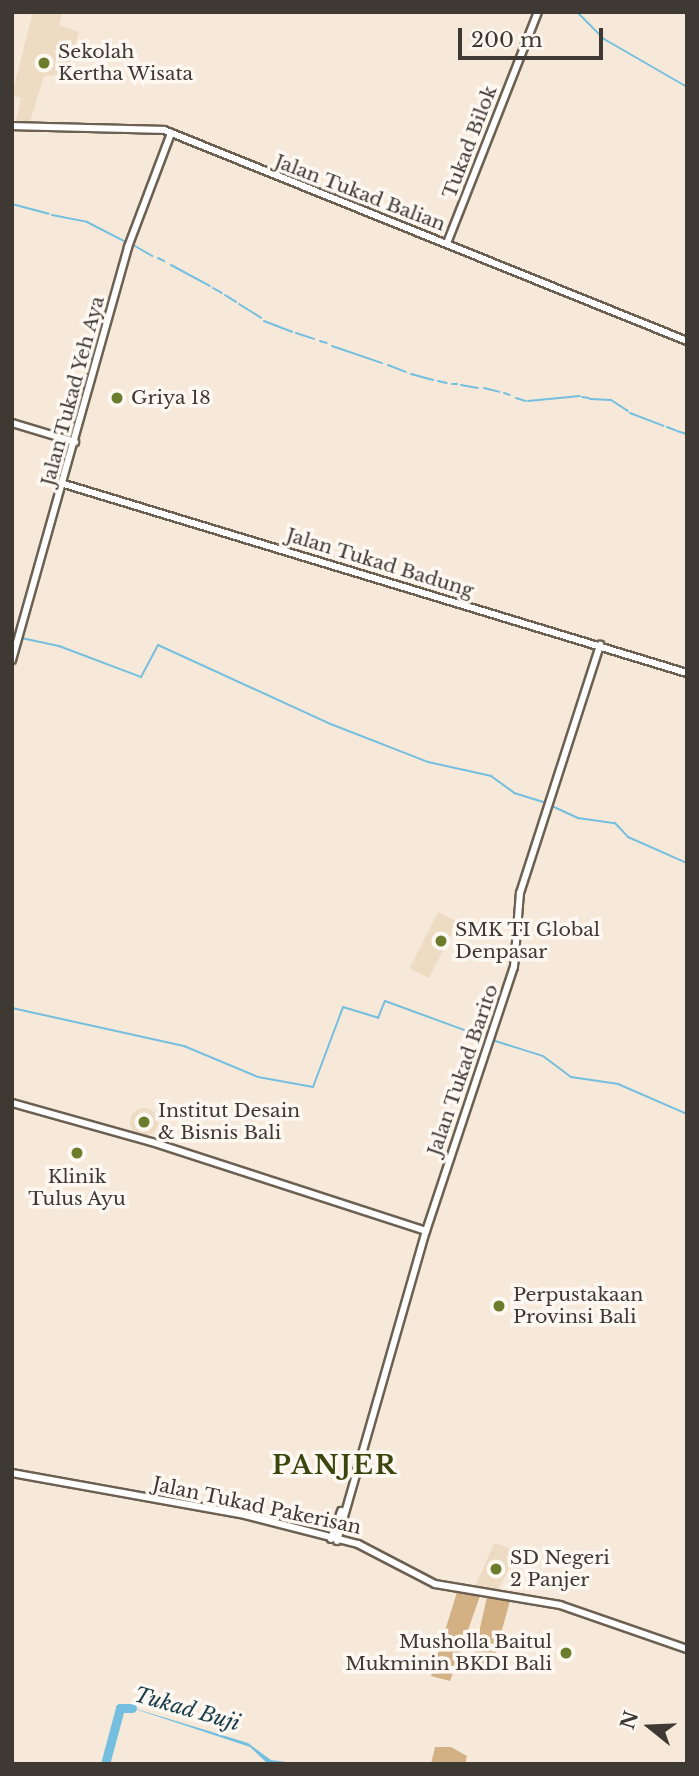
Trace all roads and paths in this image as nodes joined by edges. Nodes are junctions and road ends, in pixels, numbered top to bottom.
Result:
1 (538, 12) edge
2 (12, 126) edge
3 (171, 132) junction
4 (447, 243) junction
5 (687, 341) edge
6 (12, 423) edge
7 (75, 442) junction
8 (64, 484) junction
9 (600, 645) junction
10 (12, 660) edge
11 (687, 673) edge
12 (12, 1103) edge
13 (426, 1231) junction
14 (12, 1472) edge
15 (334, 1540) junction
16 (687, 1649) edge

1 - 4 street, Tukad Bilok
2 - 3 street, Jalan Tukad Balian
3 - 4 street, Jalan Tukad Balian
3 - 7 street, Jalan Tukad Yeh Aya
4 - 5 street, Jalan Tukad Balian
6 - 7 street
7 - 8 street, Jalan Tukad Yeh Aya
8 - 9 street, Jalan Tukad Badung
8 - 10 street, Jalan Tukad Yeh Aya
9 - 11 street, Jalan Tukad Badung
9 - 13 street, Jalan Tukad Barito
12 - 13 street
13 - 15 street, Jalan Tukad Barito
14 - 15 street, Jalan Tukad Pakerisan
15 - 16 street, Jalan Tukad Pakerisan

